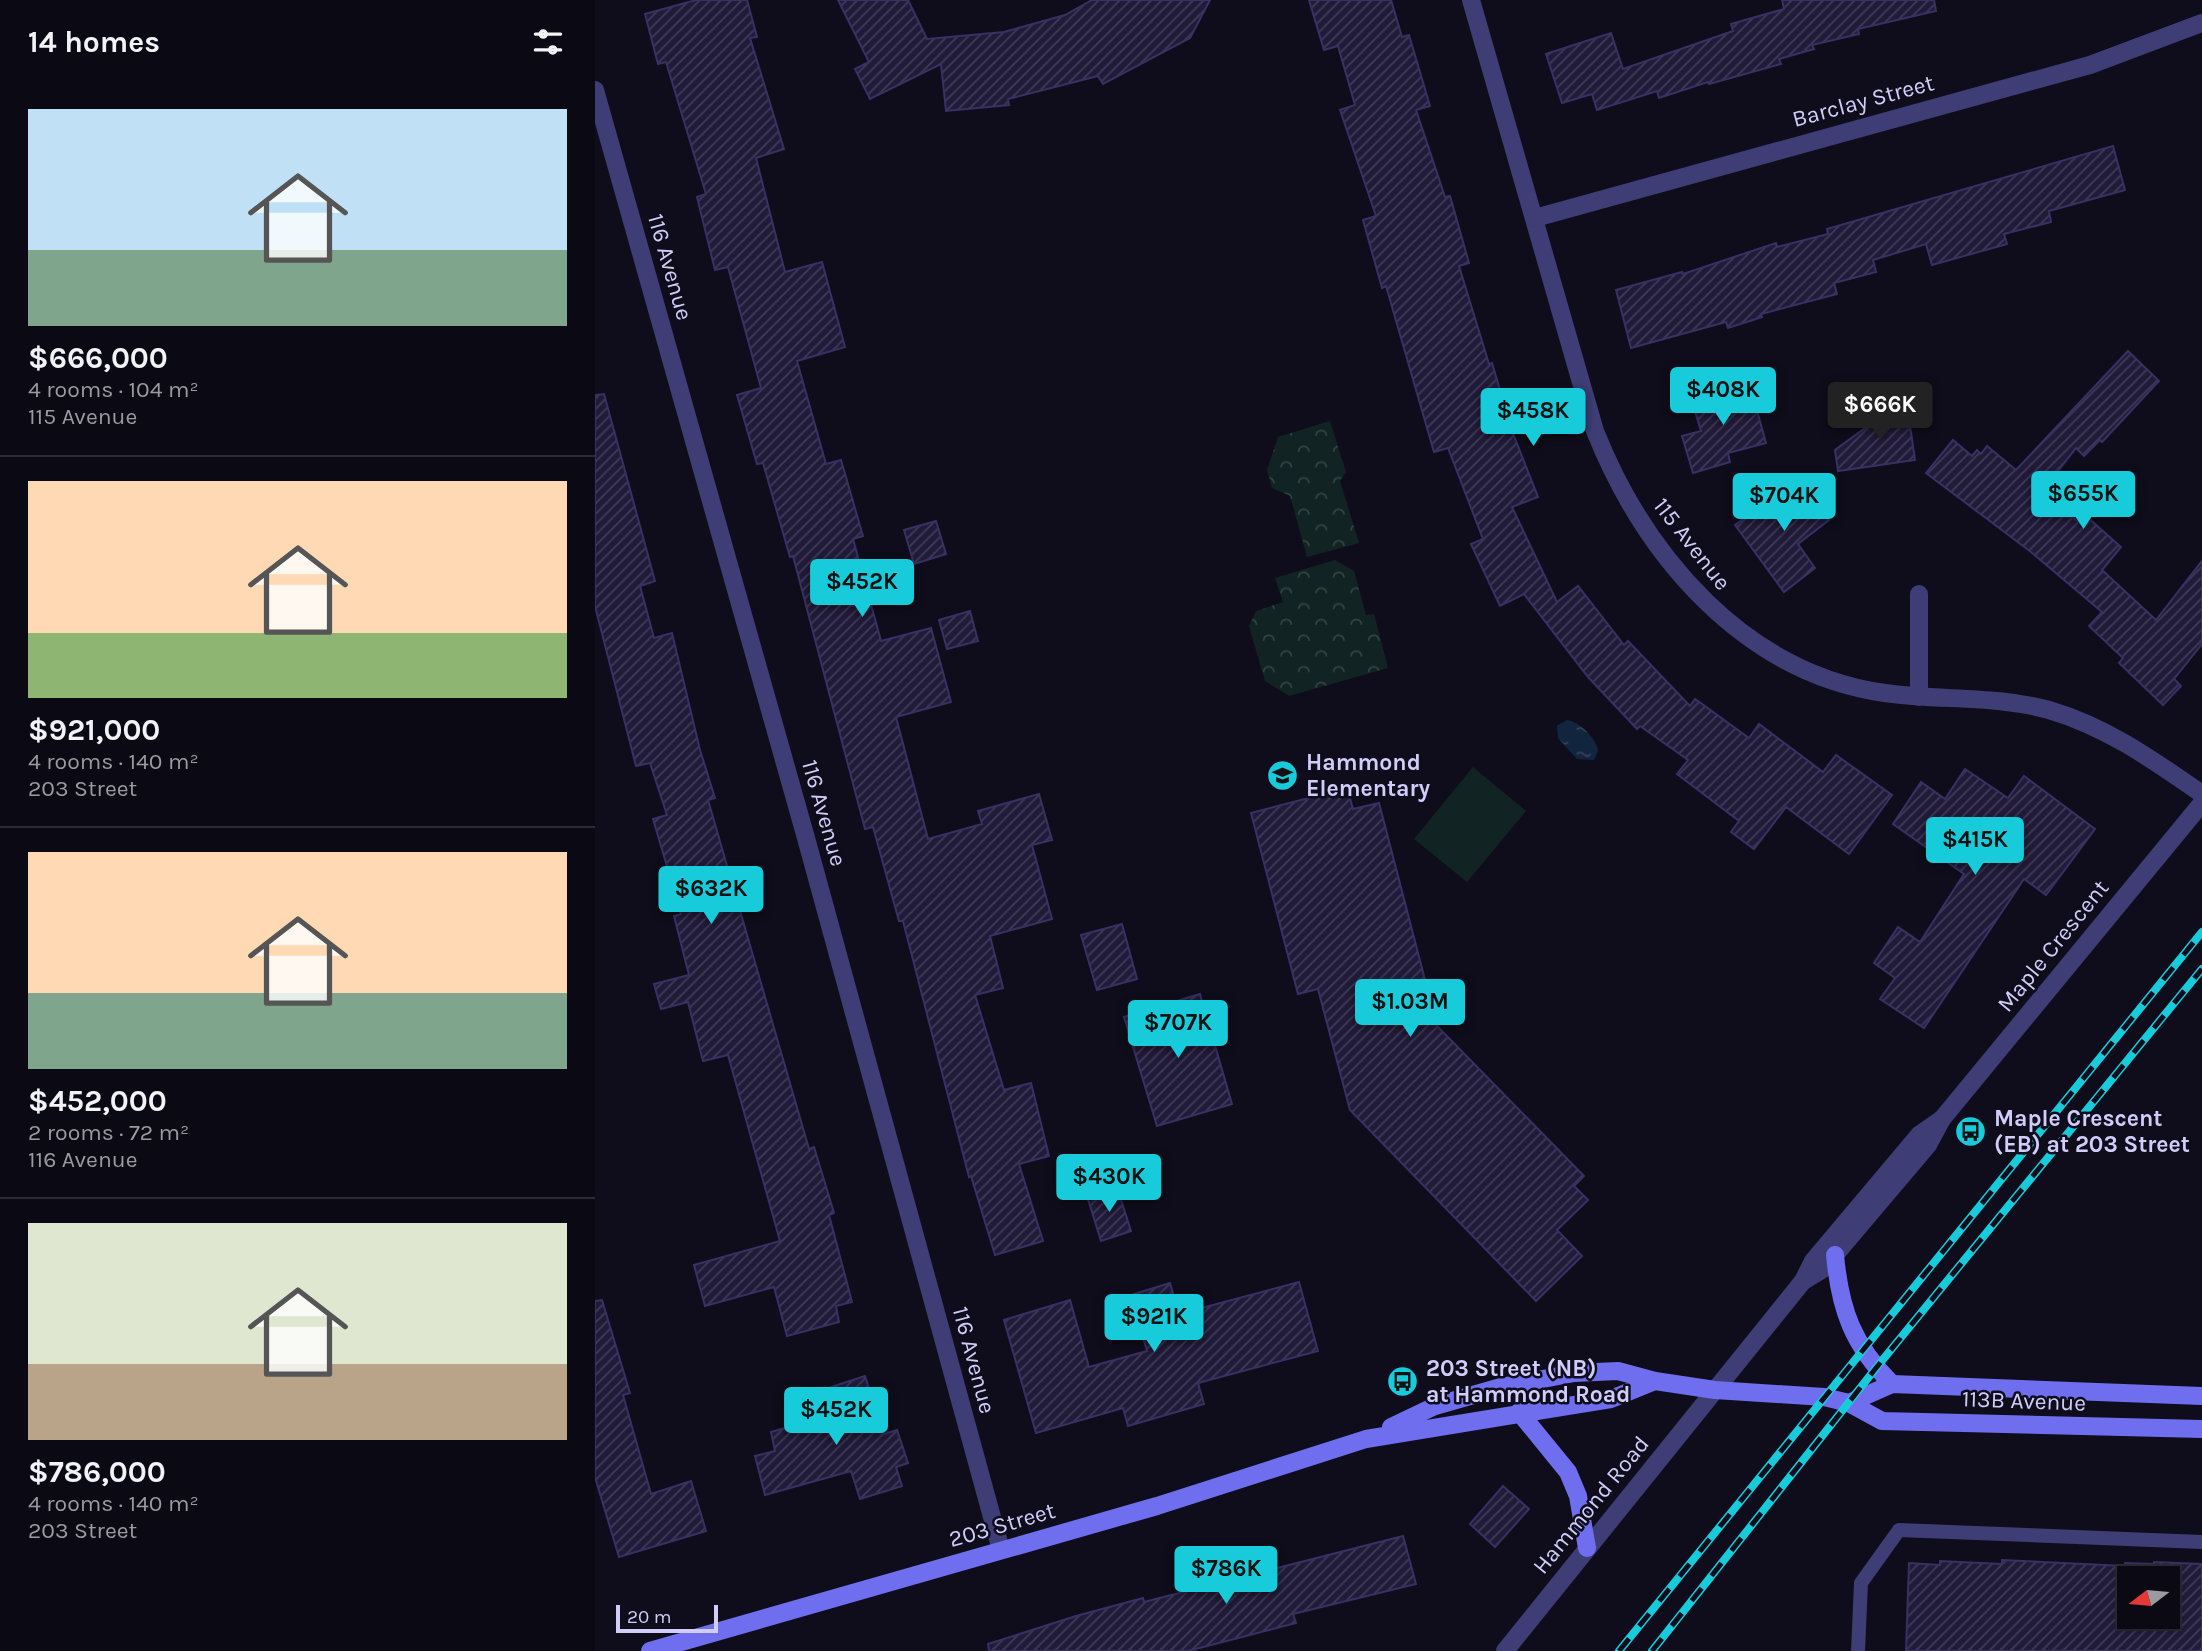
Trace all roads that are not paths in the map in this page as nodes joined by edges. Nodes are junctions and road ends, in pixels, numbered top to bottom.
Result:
1 (1471, 0) edge
2 (2202, 23) edge
3 (595, 90) edge
4 (1535, 218) junction
5 (1919, 594) dead end
6 (1919, 697) junction
7 (2202, 794) edge
8 (2202, 803) edge
9 (1942, 1119) junction
10 (1835, 1255) junction
11 (1803, 1281) junction
12 (1655, 1381) junction
13 (1892, 1384) junction
14 (1716, 1390) junction
15 (2202, 1396) edge
16 (1849, 1403) junction
17 (1520, 1412) junction
18 (2202, 1429) edge
19 (1366, 1439) junction
20 (2202, 1542) edge
21 (1587, 1548) junction
22 (1001, 1550) junction
23 (650, 1651) edge
24 (1505, 1651) edge
25 (1858, 1651) edge

1 - 4 street, 115 Avenue
2 - 4 street, Barclay Street
3 - 22 street, 116 Avenue
4 - 6 street, 115 Avenue
5 - 6 street
6 - 7 street, 115 Avenue
8 - 9 street, Maple Crescent
9 - 10 street, Maple Crescent
9 - 11 street, Maple Crescent
10 - 11 street, Maple Crescent
10 - 13 main road
11 - 14 street, Maple Crescent
12 - 14 main road, 203 Street
12 - 17 main road, 203 Street
12 - 19 main road, 203 Street
13 - 15 main road, 113B Avenue
13 - 16 main road, 113B Avenue
14 - 16 main road, 113B Avenue
14 - 21 street, Hammond Road
16 - 18 main road, 113B Avenue
17 - 19 main road, 203 Street
17 - 21 main road
19 - 22 main road, 203 Street
20 - 25 lane
21 - 24 street, Hammond Road
22 - 23 main road, 203 Street

